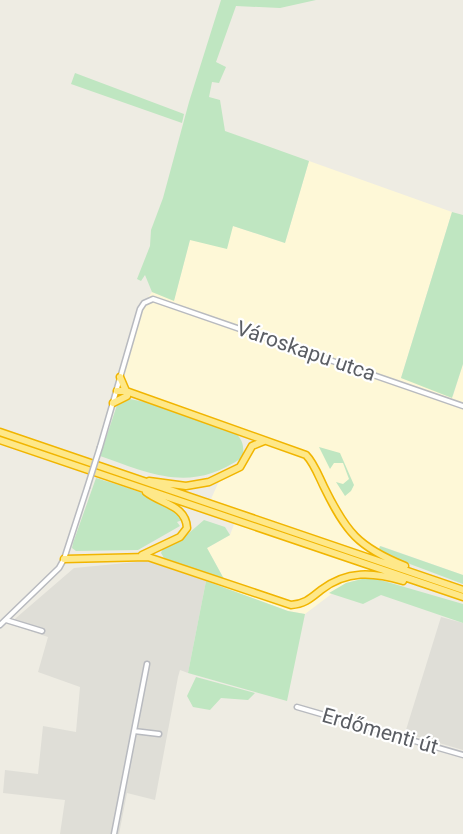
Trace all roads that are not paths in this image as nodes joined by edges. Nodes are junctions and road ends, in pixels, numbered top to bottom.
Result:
1 (120, 377) junction
2 (117, 391) junction
3 (127, 393) junction
4 (113, 403) junction
5 (463, 406) edge
6 (236, 431) junction
7 (0, 432) edge
8 (252, 436) junction
9 (0, 440) edge
10 (264, 441) junction
11 (249, 447) junction
12 (142, 484) junction
13 (162, 546) junction
14 (149, 552) junction
15 (138, 557) junction
16 (64, 559) junction
17 (161, 559) junction
18 (438, 582) junction
19 (431, 587) junction
20 (463, 590) edge
21 (463, 597) edge
22 (6, 620) junction
23 (0, 625) edge
24 (42, 631) dead end
25 (147, 664) dead end
26 (297, 707) dead end
27 (134, 731) junction
28 (159, 734) dead end
29 (463, 755) edge
30 (114, 834) edge

1 - 2 street
1 - 3 highway
1 - 5 street, Városkapu utca
2 - 3 highway
2 - 4 street
3 - 4 highway
3 - 6 highway
4 - 16 street, bridge
6 - 8 highway
6 - 11 highway
7 - 12 highway
8 - 10 highway
8 - 11 highway
9 - 12 highway
10 - 11 highway
10 - 18 highway
11 - 12 highway
12 - 13 highway
12 - 18 highway
12 - 19 highway
13 - 14 highway
13 - 17 highway
14 - 15 highway
14 - 17 highway
15 - 16 highway
15 - 17 highway
16 - 22 street
17 - 19 highway
18 - 20 highway
19 - 21 highway
22 - 23 street
22 - 24 street
25 - 27 street
26 - 29 street, Erdőmenti út
27 - 28 street
27 - 30 street

